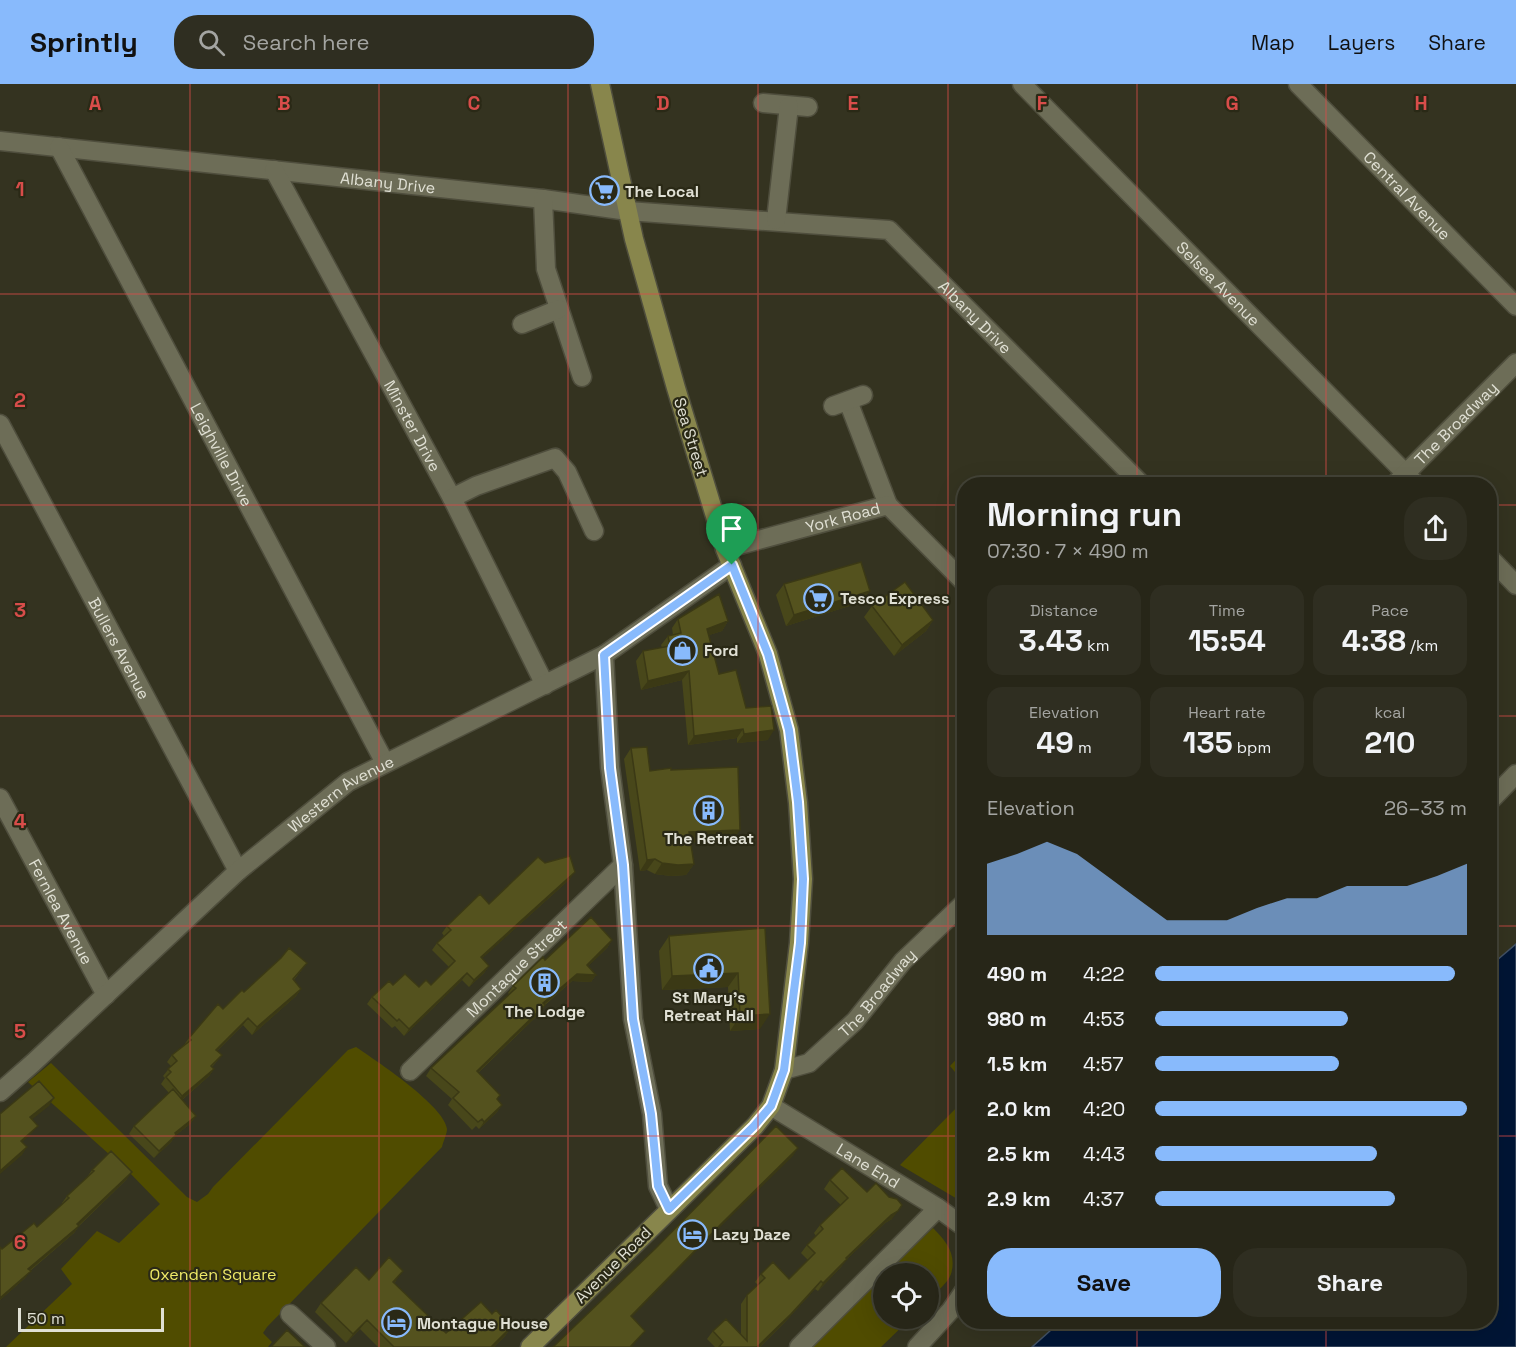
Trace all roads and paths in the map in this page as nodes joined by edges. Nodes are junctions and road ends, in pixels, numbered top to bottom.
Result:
1 (600, 84) edge
2 (1022, 84) edge
3 (1298, 84) edge
4 (763, 103) dead end
5 (789, 106) junction
6 (808, 107) dead end
7 (0, 141) edge
8 (59, 147) junction
9 (274, 170) junction
10 (543, 199) junction
11 (627, 211) junction
12 (776, 220) junction
13 (1516, 306) edge
14 (558, 309) junction
15 (522, 324) dead end
16 (1516, 363) edge
17 (582, 377) dead end
18 (848, 401) dead end
19 (0, 424) edge
20 (1134, 477) edge
21 (1402, 477) edge
22 (1410, 477) edge
23 (452, 498) junction
24 (888, 505) junction
25 (594, 531) dead end
26 (729, 557) junction
27 (1497, 565) edge
28 (957, 575) edge
29 (1516, 585) edge
30 (604, 655) junction
31 (545, 685) junction
32 (385, 763) junction
33 (1516, 774) edge
34 (1497, 794) edge
35 (0, 798) edge
36 (623, 865) junction
37 (238, 871) junction
38 (957, 910) edge
39 (106, 995) junction
40 (784, 1070) junction
41 (410, 1071) dead end
42 (0, 1092) edge
43 (771, 1106) junction
44 (938, 1208) junction
45 (669, 1209) junction
46 (957, 1222) edge
47 (957, 1301) edge
48 (290, 1314) dead end
49 (921, 1343) edge
50 (326, 1347) edge
51 (530, 1347) edge
52 (799, 1347) edge

1 - 11 main road, Sea Street
2 - 21 street, Selsea Avenue
3 - 13 street, Central Avenue
4 - 5 street
5 - 6 street
5 - 12 street
7 - 8 street, Albany Drive
8 - 9 street, Albany Drive
8 - 32 street, Leighville Drive
9 - 10 street, Albany Drive
9 - 23 street, Minster Drive
10 - 11 street, Albany Drive
10 - 14 street
11 - 12 street, Albany Drive
11 - 26 main road, Sea Street
12 - 20 street, Albany Drive
14 - 15 street
14 - 17 street
16 - 22 street, The Broadway
18 - 24 street
19 - 37 street, Bullers Avenue
23 - 25 street
23 - 31 street, Minster Drive
24 - 26 street, York Road
24 - 28 street, York Road
26 - 30 street, Western Avenue
26 - 40 main road, Sea Street
27 - 29 street
30 - 31 street, Western Avenue
30 - 36 street
31 - 32 street, Western Avenue
32 - 37 street, Western Avenue
33 - 34 street
35 - 39 street, Fernlea Avenue
36 - 41 street, Montague Street
36 - 45 street
37 - 39 street, Western Avenue
38 - 40 street, The Broadway
39 - 42 street, Western Avenue
40 - 43 main road, Sea Street
43 - 44 street, Lane End
43 - 45 main road, Avenue Road
44 - 46 street, Lane End
44 - 52 street
45 - 51 main road, Avenue Road
47 - 49 street
48 - 50 street

